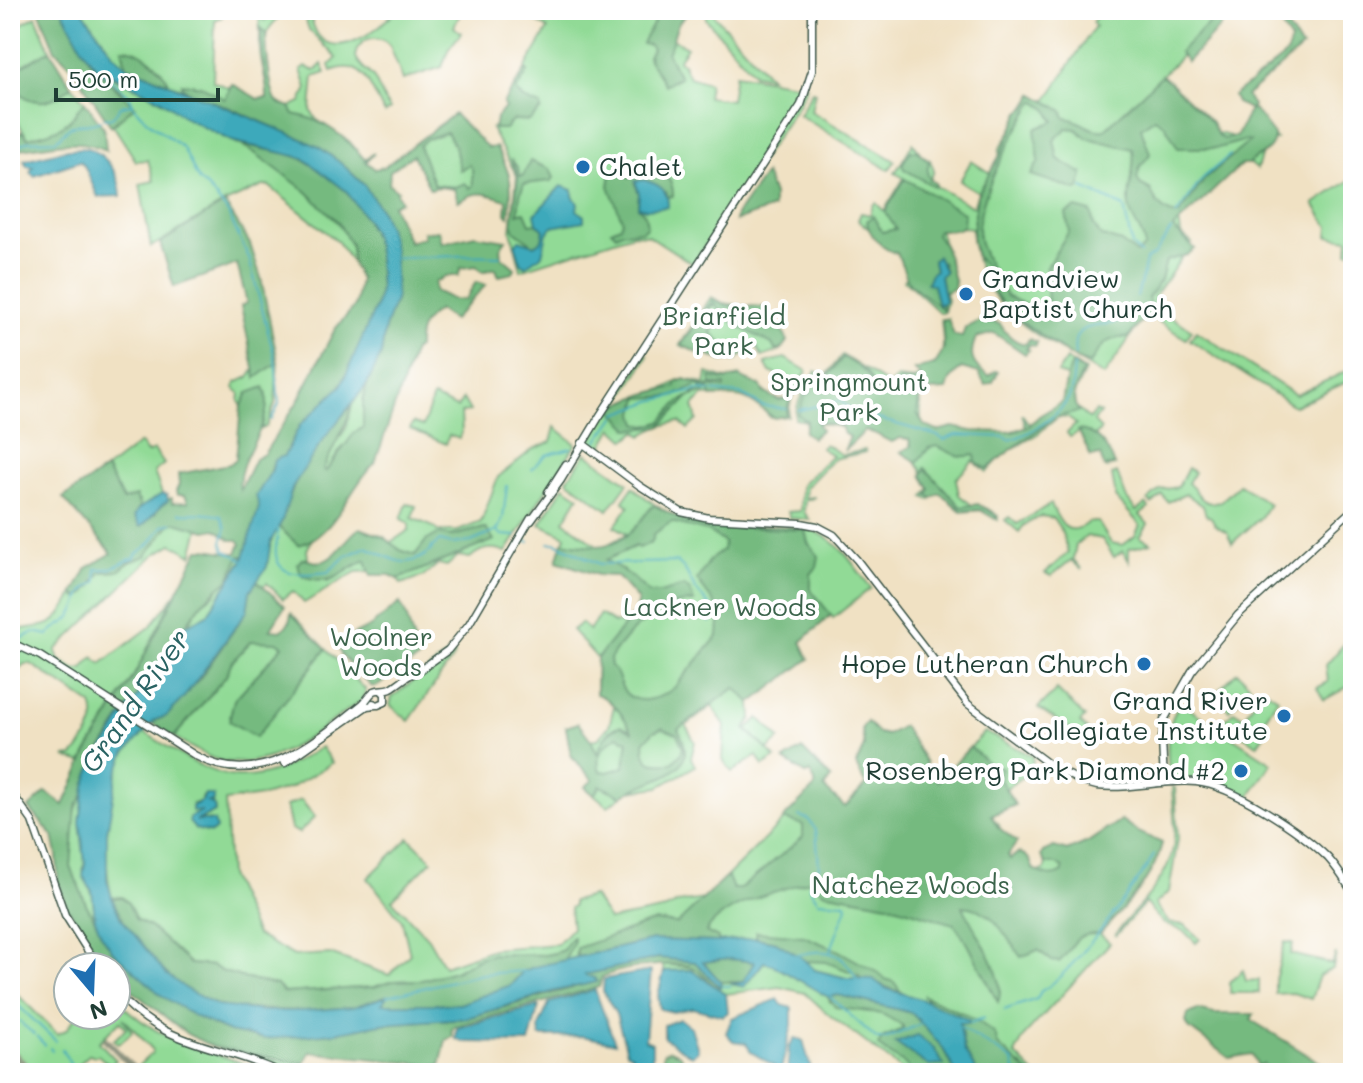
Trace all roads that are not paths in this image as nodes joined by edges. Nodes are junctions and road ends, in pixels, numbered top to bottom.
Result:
1 (812, 10) edge
2 (582, 443) junction
3 (592, 450) junction
4 (578, 453) junction
5 (1353, 509) edge
6 (531, 521) junction
7 (10, 644) edge
8 (417, 672) junction
9 (381, 690) junction
10 (371, 696) junction
11 (386, 698) junction
12 (376, 705) junction
13 (177, 746) junction
14 (1164, 783) junction
15 (10, 790) edge
16 (1353, 893) edge
17 (88, 951) edge
18 (132, 1009) edge
19 (282, 1073) edge

1 - 2 main road
2 - 3 main road
2 - 4 main road
2 - 6 main road
3 - 4 main road
3 - 14 main road
4 - 6 main road
5 - 14 main road
6 - 8 main road
7 - 13 main road
8 - 9 main road
8 - 11 main road
9 - 10 main road
9 - 11 main road
10 - 12 main road
10 - 13 main road
11 - 12 main road
12 - 13 main road
14 - 16 main road
15 - 17 main road
18 - 19 main road

